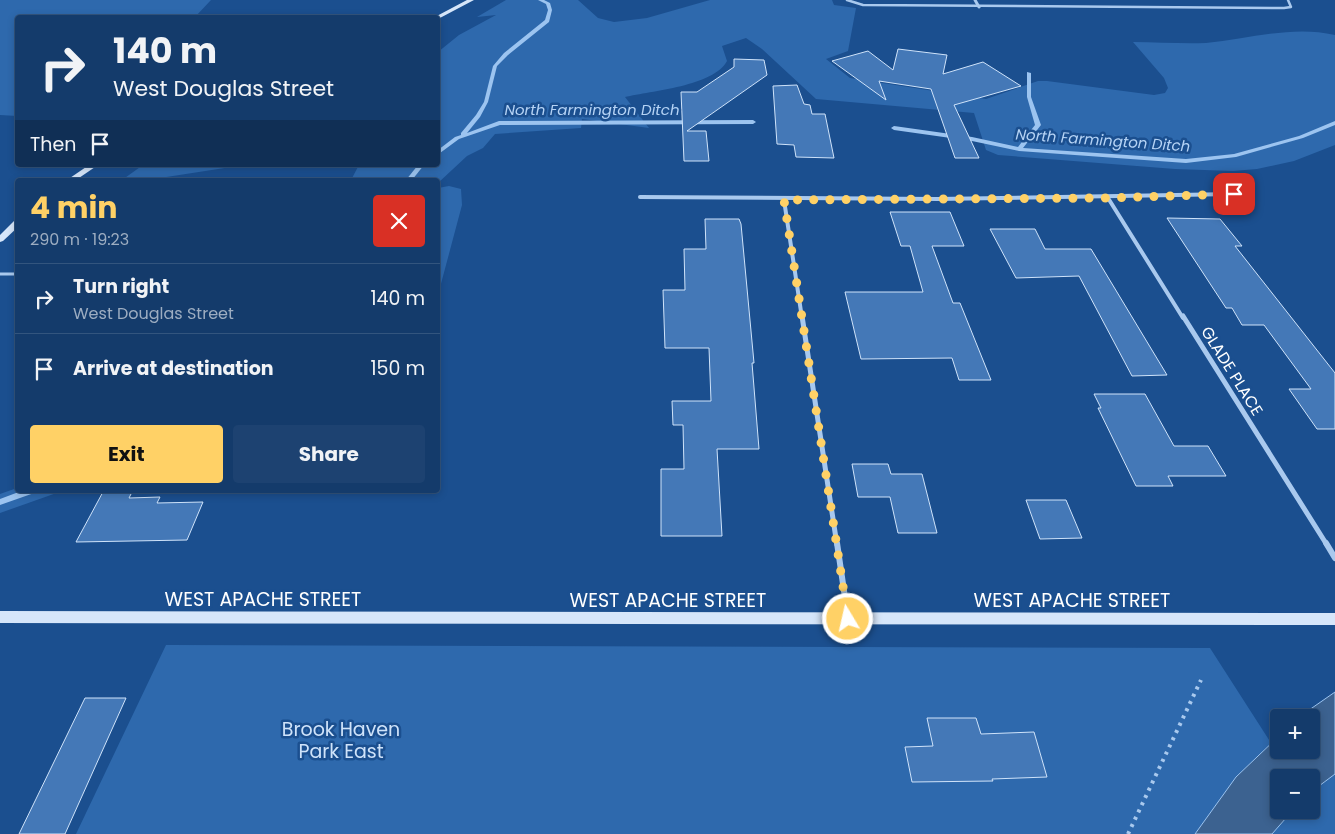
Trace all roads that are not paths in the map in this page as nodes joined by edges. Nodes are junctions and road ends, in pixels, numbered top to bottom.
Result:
1 (471, 0) edge
2 (848, 0) edge
3 (975, 0) edge
4 (1288, 0) edge
5 (978, 7) junction
6 (440, 16) edge
7 (91, 167) edge
8 (74, 178) edge
9 (1234, 194) dead end
10 (640, 197) dead end
11 (1108, 198) junction
12 (784, 200) junction
13 (15, 225) edge
14 (0, 239) edge
15 (0, 274) edge
16 (15, 274) edge
17 (1335, 558) edge
18 (0, 617) edge
19 (848, 619) junction
20 (1335, 619) edge

1 - 6 main road
2 - 5 lane
3 - 5 street
4 - 5 lane
7 - 8 main road
9 - 11 street
10 - 12 street
11 - 12 street
11 - 17 street, GLADE PLACE
12 - 19 street
13 - 14 main road
15 - 16 lane
18 - 19 main road, WEST APACHE STREET
19 - 20 main road, WEST APACHE STREET

